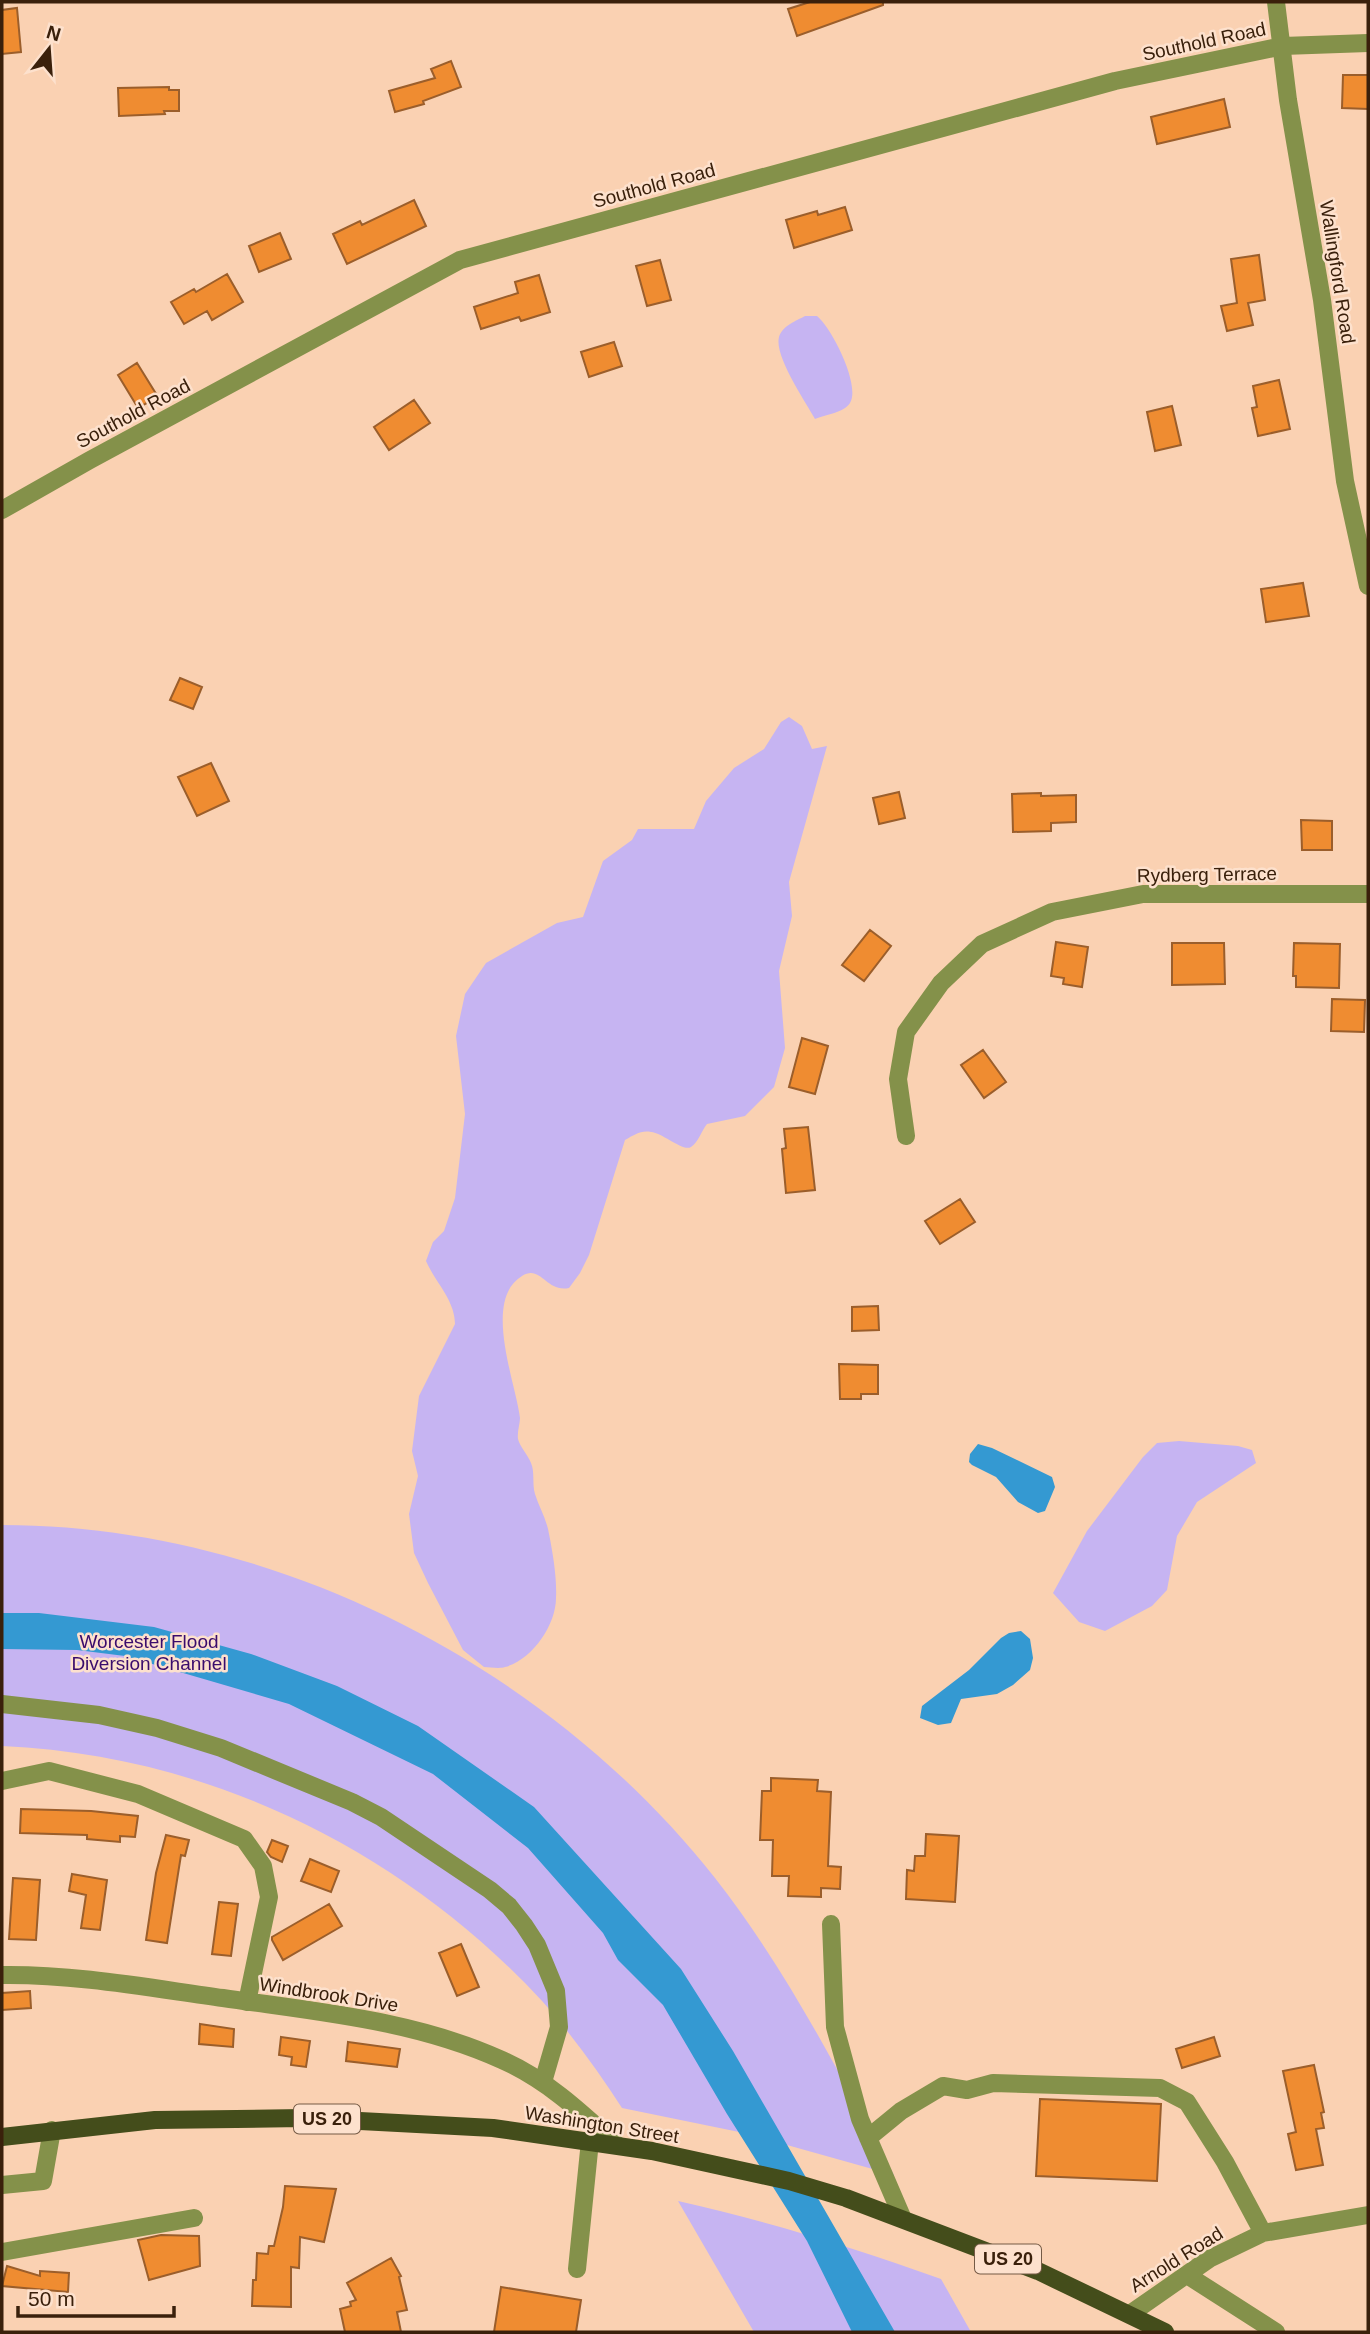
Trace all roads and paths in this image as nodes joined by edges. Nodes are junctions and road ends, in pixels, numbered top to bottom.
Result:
1 (1276, 2) edge
2 (1368, 43) edge
3 (1283, 46) junction
4 (2, 510) edge
5 (1368, 586) edge
6 (1368, 894) edge
7 (905, 1136) dead end
8 (2, 1704) edge
9 (2, 1781) edge
10 (831, 1924) dead end
11 (2, 1975) edge
12 (247, 2001) junction
13 (543, 2082) junction
14 (52, 2130) junction
15 (2, 2137) edge
16 (868, 2138) junction
17 (590, 2141) junction
18 (617, 2145) junction
19 (2, 2185) edge
20 (1368, 2215) edge
21 (194, 2218) dead end
22 (902, 2219) junction
23 (1263, 2233) junction
24 (2, 2252) edge
25 (576, 2269) dead end
26 (1186, 2275) junction
27 (1130, 2314) junction
28 (1165, 2332) edge
29 (1276, 2332) edge

1 - 3 street, Wallingford Road
2 - 3 street, Southold Road
3 - 4 street, Southold Road
3 - 5 street, Wallingford Road
6 - 7 street, Rydberg Terrace
8 - 13 street
9 - 12 street
10 - 16 street
11 - 12 street, Windbrook Drive
12 - 13 street, Windbrook Drive
13 - 18 street, Windbrook Drive
14 - 15 main road, Washington Street / US 20
14 - 17 main road, Washington Street / US 20
14 - 19 street
16 - 22 street
16 - 23 street
17 - 18 main road, Washington Street / US 20
17 - 25 street
18 - 22 main road, Washington Street / US 20
20 - 23 street, Arnold Road
21 - 24 street
22 - 27 main road, Washington Street / US 20
23 - 26 street, Arnold Road
26 - 27 street, Arnold Road
26 - 29 street
27 - 28 main road, Washington Street / US 20

